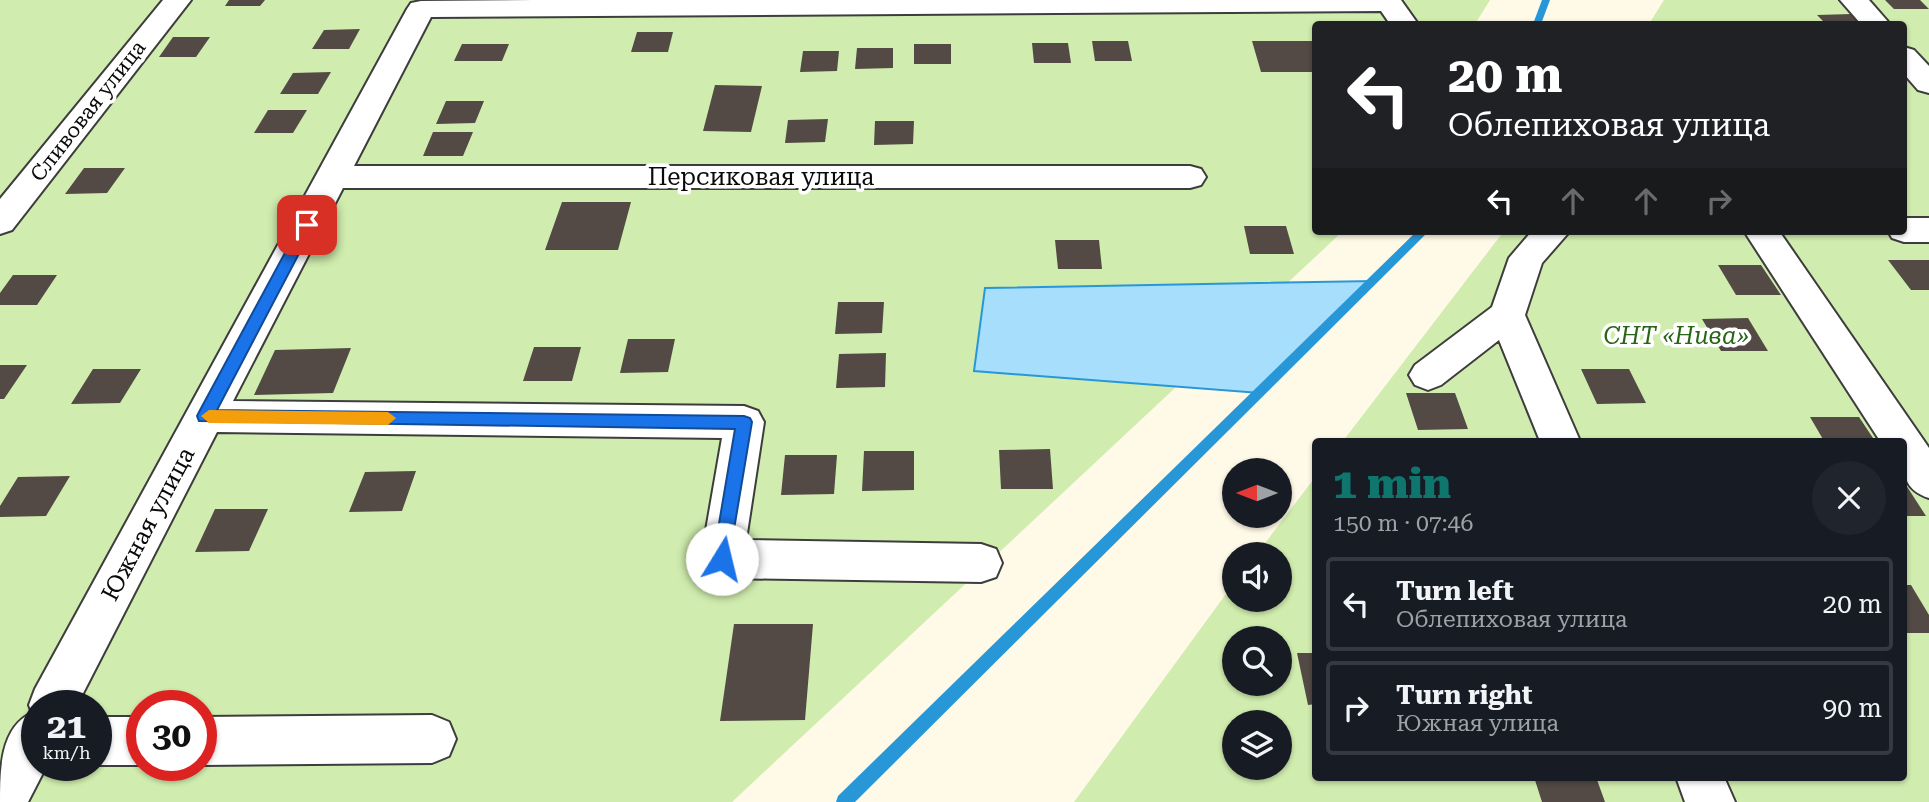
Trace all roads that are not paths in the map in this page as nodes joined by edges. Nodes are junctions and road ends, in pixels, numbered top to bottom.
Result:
1 (177, 0) edge
2 (1854, 0) edge
3 (1402, 21) edge
4 (1873, 21) edge
5 (1907, 59) edge
6 (1929, 84) edge
7 (332, 177) junction
8 (1190, 177) dead end
9 (0, 222) edge
10 (1907, 230) edge
11 (1929, 230) edge
12 (1549, 235) edge
13 (1764, 235) edge
14 (1507, 314) junction
15 (1428, 375) dead end
16 (205, 416) junction
17 (1559, 438) edge
18 (1900, 438) edge
19 (1907, 448) edge
20 (1929, 481) edge
21 (981, 563) dead end
22 (61, 690) edge
23 (432, 739) dead end
24 (217, 741) edge
25 (21, 765) edge
26 (1702, 781) edge
27 (1, 802) edge
28 (1710, 802) edge

1 - 9 street, Сливовая улица
2 - 4 street
3 - 7 street, Южная улица
5 - 6 street
7 - 8 street, Персиковая улица
7 - 16 street, Южная улица
10 - 11 street
12 - 14 street
13 - 18 street
14 - 15 street
14 - 17 street
16 - 21 street
16 - 22 street, Южная улица
19 - 20 street
23 - 24 street
25 - 27 street, Южная улица
26 - 28 street

